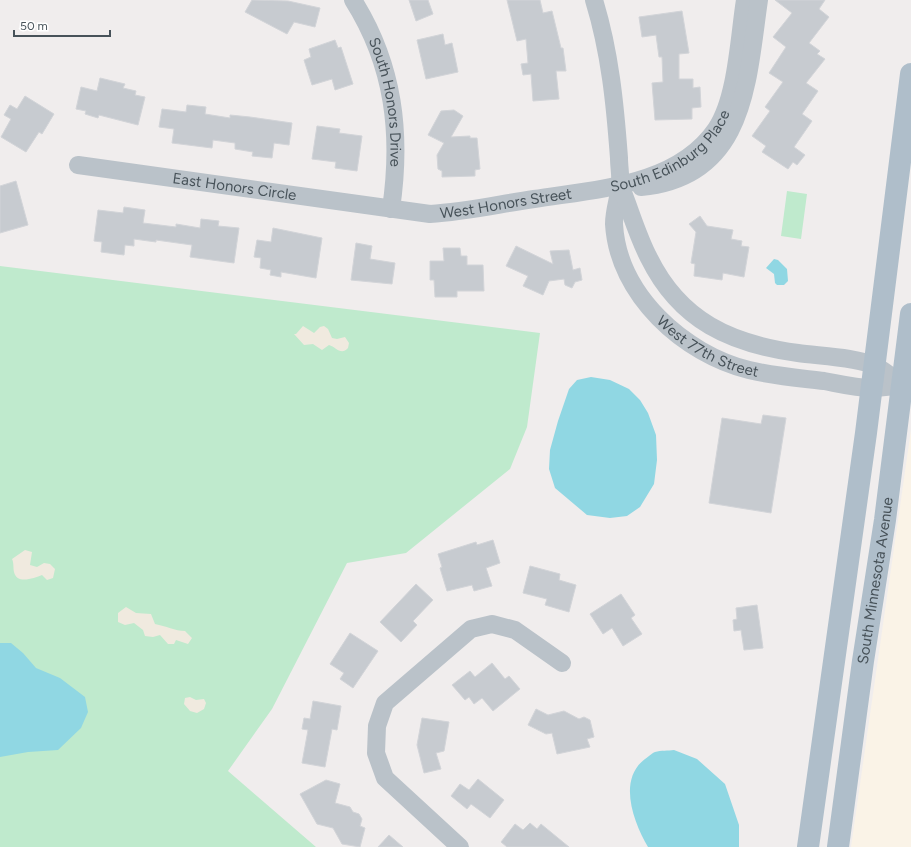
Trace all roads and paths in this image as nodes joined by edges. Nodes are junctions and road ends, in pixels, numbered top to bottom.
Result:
1 (353, 0) edge
2 (594, 0) edge
3 (745, 0) edge
4 (759, 0) edge
5 (911, 74) edge
6 (78, 165) dead end
7 (620, 185) junction
8 (391, 209) junction
9 (911, 314) edge
10 (875, 365) junction
11 (907, 386) edge
12 (872, 388) junction
13 (562, 663) dead end
14 (460, 847) edge
15 (808, 847) edge
16 (838, 847) edge

1 - 8 street, South Honors Drive
2 - 7 street, West 77th Street
3 - 7 street, South Edinburg Place
4 - 7 street, South Edinburg Place
5 - 10 main road, South Minnesota Avenue
6 - 8 street, East Honors Circle
7 - 8 street, West Honors Street
7 - 10 street, West 77th Street
7 - 12 street, West 77th Street
9 - 11 main road, South Minnesota Avenue
10 - 11 street, West 77th Street
10 - 12 main road, South Minnesota Avenue
11 - 12 street, West 77th Street
11 - 16 main road, South Minnesota Avenue
12 - 15 main road, South Minnesota Avenue
13 - 14 street

